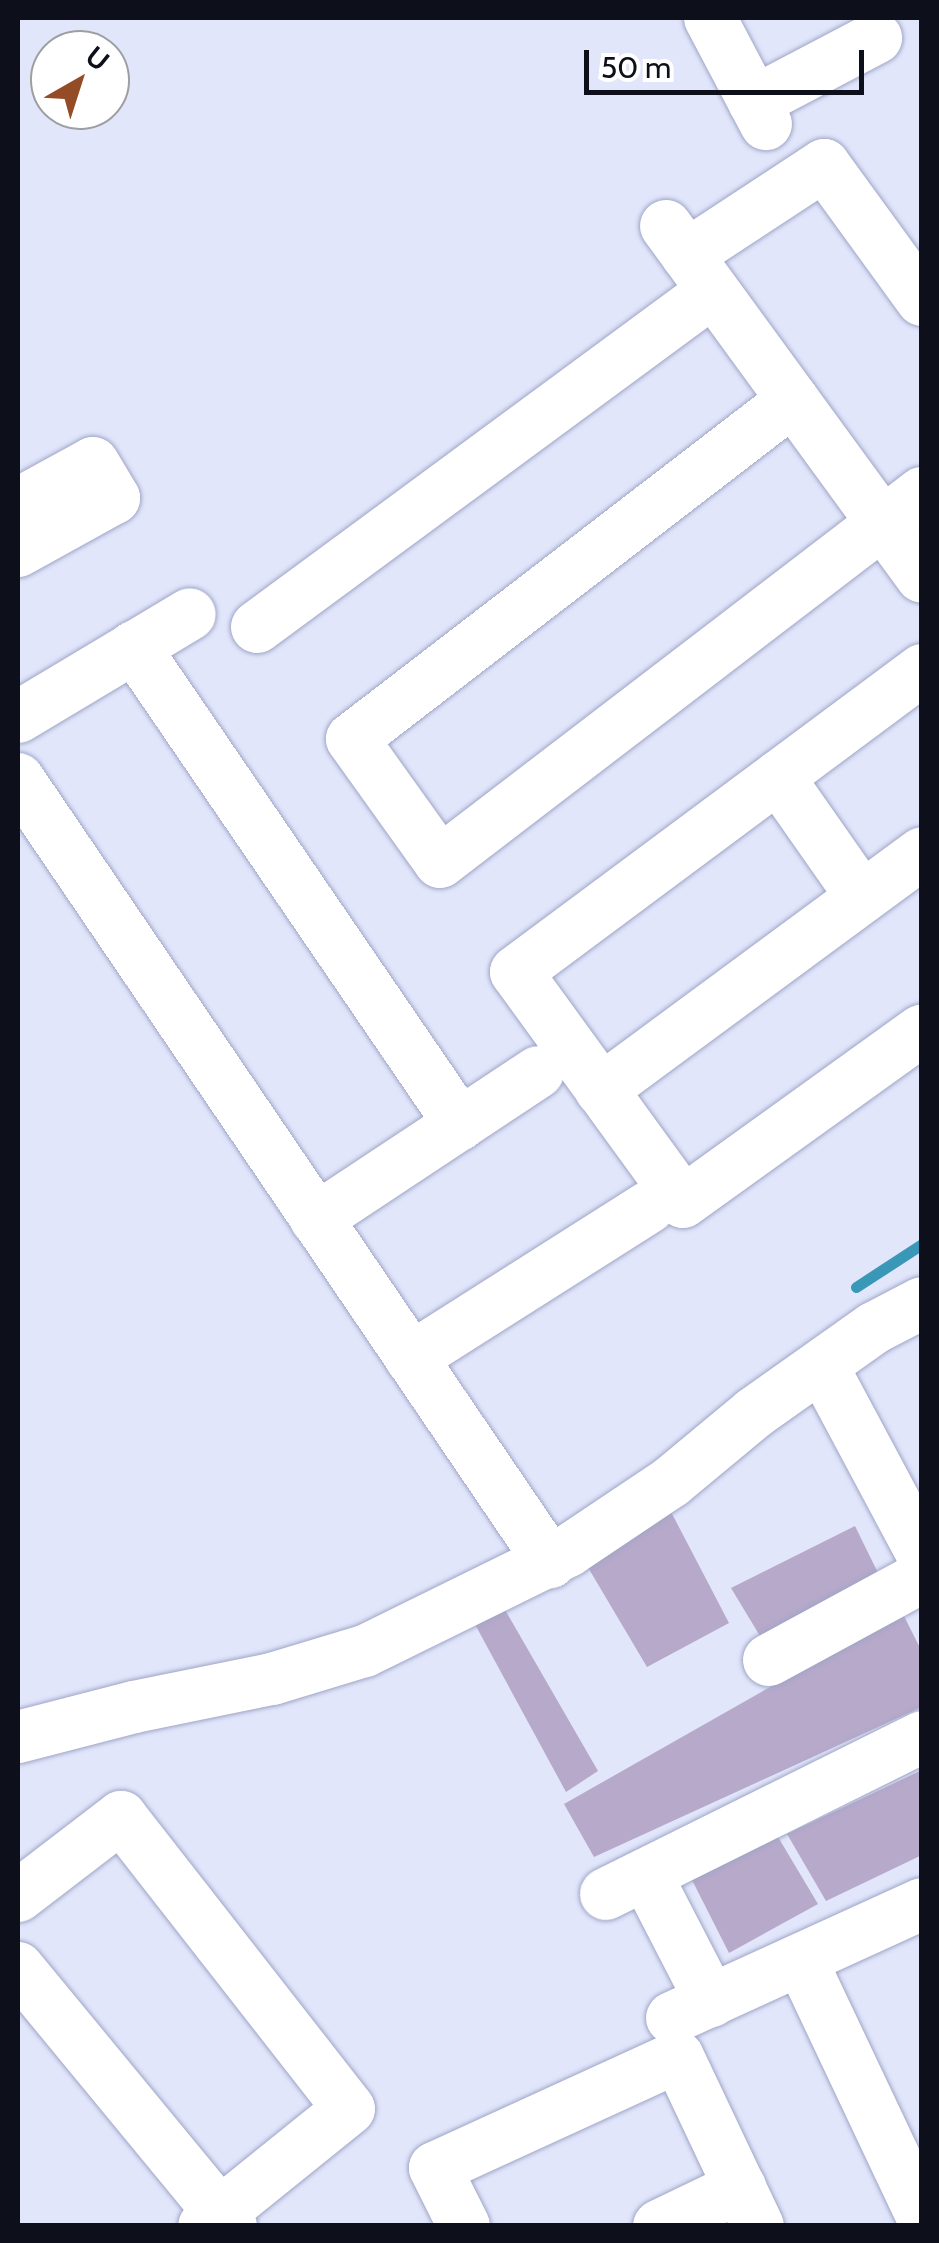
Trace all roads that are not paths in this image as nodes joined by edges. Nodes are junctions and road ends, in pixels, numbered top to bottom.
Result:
1 (710, 18) edge
2 (876, 38) dead end
3 (689, 257) junction
4 (922, 300) edge
5 (793, 400) junction
6 (18, 504) edge
7 (902, 508) edge
8 (18, 552) edge
9 (922, 576) edge
10 (190, 614) dead end
11 (258, 627) dead end
12 (134, 647) junction
13 (922, 670) edge
14 (18, 717) edge
15 (778, 777) junction
16 (18, 779) edge
17 (922, 853) edge
18 (862, 897) junction
19 (922, 1030) edge
20 (538, 1072) dead end
21 (601, 1090) junction
22 (460, 1124) junction
23 (649, 1207) dead end
24 (316, 1219) junction
25 (922, 1303) edge
26 (411, 1358) junction
27 (822, 1366) junction
28 (922, 1553) edge
29 (550, 1562) junction
30 (922, 1578) edge
31 (769, 1660) dead end
32 (18, 1737) edge
33 (922, 1737) edge
34 (18, 1896) edge
35 (922, 1904) edge
36 (801, 1960) junction
37 (18, 1968) edge
38 (749, 2206) edge
39 (922, 2216) edge
40 (218, 2221) edge
41 (464, 2226) edge
42 (659, 2226) edge

1 - 2 street
3 - 4 street
3 - 5 street
3 - 11 street
5 - 7 street
5 - 7 street
6 - 8 street
7 - 9 street
10 - 12 street
12 - 14 street
12 - 22 street
13 - 15 street
15 - 18 street
15 - 21 street
16 - 24 street
17 - 18 street
18 - 21 street
19 - 21 street
20 - 22 street
22 - 24 street
23 - 26 street
24 - 26 street
25 - 27 street
26 - 29 street
27 - 28 street
27 - 29 street
29 - 32 street
30 - 31 street
33 - 36 street
34 - 40 street
35 - 36 street
36 - 39 street
37 - 40 street
38 - 41 street
38 - 42 street

